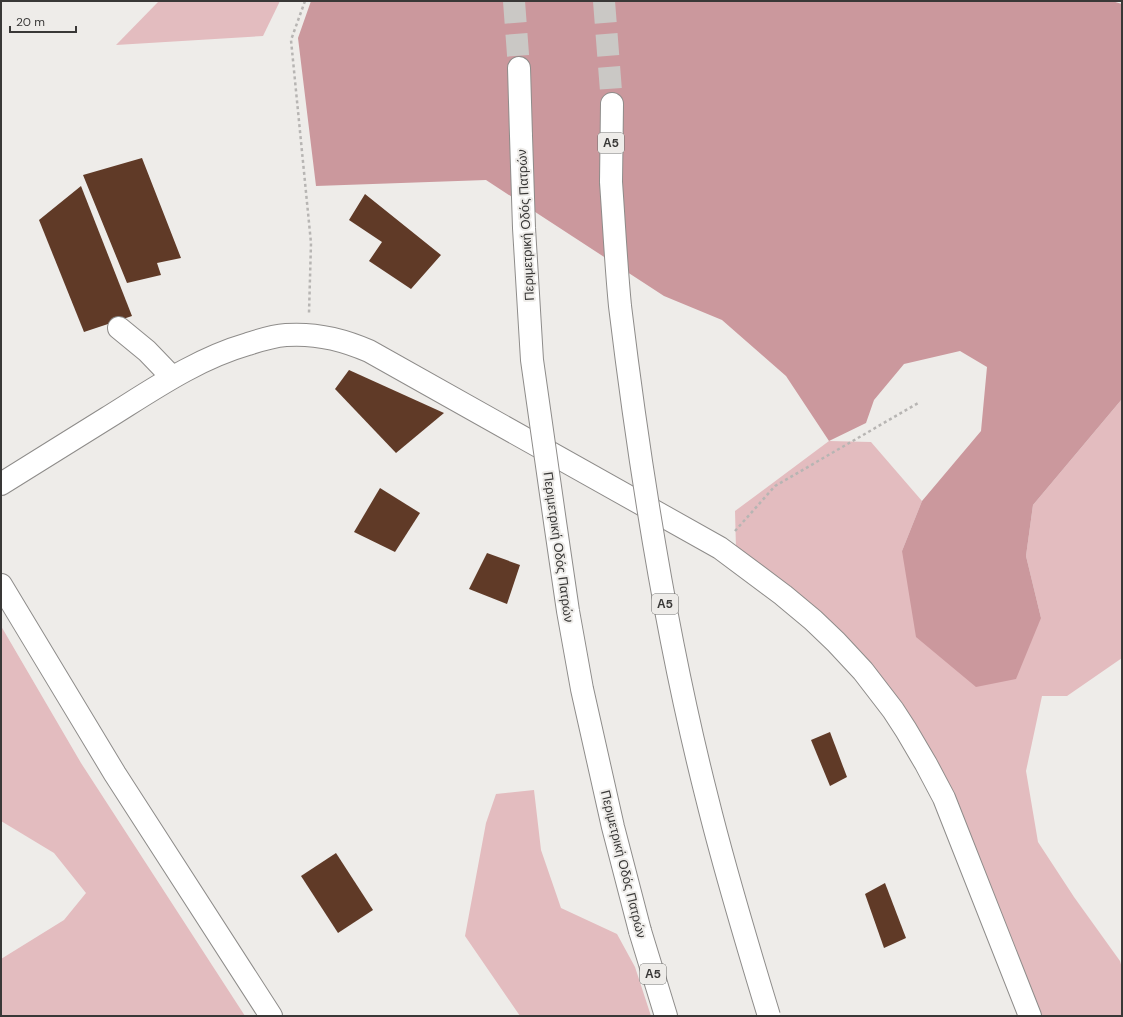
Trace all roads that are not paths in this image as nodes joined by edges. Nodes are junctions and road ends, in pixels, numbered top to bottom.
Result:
1 (519, 68) tunnel mouth
2 (612, 104) tunnel mouth
3 (119, 328) dead end
4 (172, 377) junction
5 (1, 484) edge
6 (1, 585) edge
7 (271, 1016) edge
8 (666, 1016) edge
9 (769, 1016) edge
10 (1030, 1016) edge

1 - 8 main road, Περιμετρική Οδός Πατρών / Α5, bridge
2 - 9 main road, Α5, bridge
3 - 4 main road
4 - 5 main road
4 - 10 main road
6 - 7 main road

